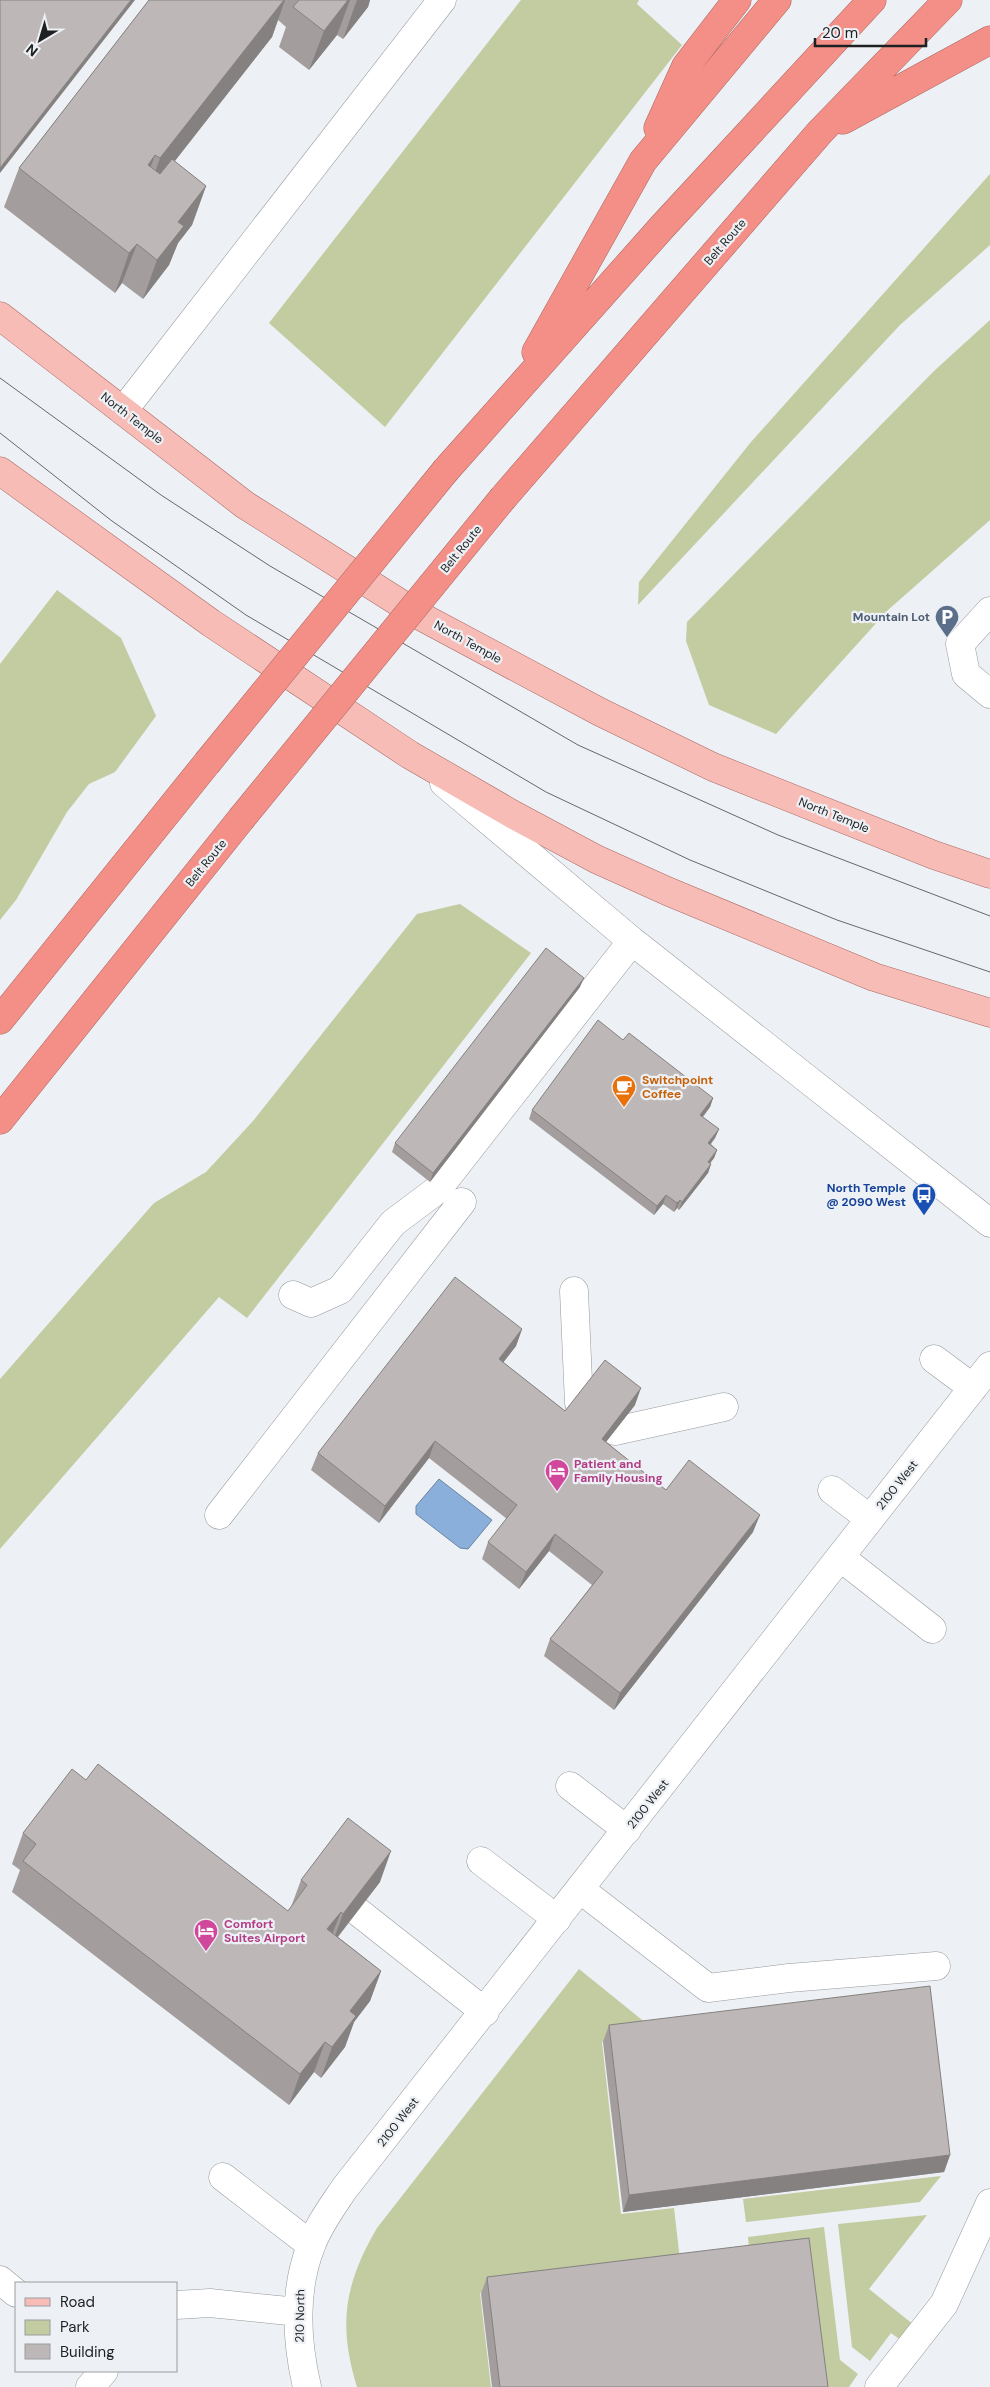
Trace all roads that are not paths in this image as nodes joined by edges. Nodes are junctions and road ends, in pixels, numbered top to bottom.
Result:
1 (442, 0) edge
2 (737, 0) edge
3 (777, 0) edge
4 (872, 0) edge
5 (948, 0) edge
6 (990, 40) edge
7 (820, 132) junction
8 (644, 161) junction
9 (0, 316) edge
10 (511, 398) junction
11 (123, 411) junction
12 (0, 471) edge
13 (990, 611) edge
14 (990, 694) edge
15 (410, 755) junction
16 (990, 874) edge
17 (632, 941) junction
18 (990, 1013) edge
19 (0, 1020) edge
20 (0, 1120) edge
21 (462, 1202) dead end
22 (990, 1223) edge
23 (574, 1291) dead end
24 (293, 1295) dead end
25 (934, 1359) dead end
26 (990, 1366) edge
27 (973, 1388) junction
28 (579, 1403) edge
29 (724, 1407) dead end
30 (615, 1431) edge
31 (832, 1490) dead end
32 (219, 1515) dead end
33 (870, 1519) junction
34 (840, 1557) junction
35 (932, 1629) dead end
36 (570, 1786) dead end
37 (627, 1830) junction
38 (481, 1861) dead end
39 (581, 1890) junction
40 (357, 1912) edge
41 (557, 1919) junction
42 (936, 1966) dead end
43 (485, 2012) junction
44 (223, 2177) dead end
45 (990, 2203) edge
46 (311, 2245) junction
47 (0, 2280) edge
48 (15, 2292) edge
49 (178, 2305) edge
50 (298, 2312) junction
51 (103, 2372) edge
52 (90, 2387) edge
53 (307, 2387) edge
54 (879, 2387) edge

1 - 11 street
2 - 8 highway
3 - 8 highway
4 - 10 highway
5 - 7 highway, Belt Route
6 - 7 highway
7 - 20 highway, Belt Route, bridge
8 - 10 highway
9 - 11 main road, North Temple
10 - 19 highway, bridge
11 - 16 main road, North Temple
12 - 15 main road
13 - 14 street
15 - 17 street
15 - 18 main road
17 - 22 street
17 - 24 street
21 - 32 street
23 - 28 street
25 - 27 street
26 - 27 street, 2100 West
27 - 33 street, 2100 West
29 - 30 street
31 - 33 street
33 - 34 street, 2100 West
34 - 35 street
34 - 37 street, 2100 West
36 - 37 street
37 - 39 street, 2100 West
38 - 41 street
39 - 41 street, 2100 West
39 - 42 street
40 - 43 street
41 - 43 street, 2100 West
43 - 46 street, 2100 West
44 - 46 street
45 - 54 street
46 - 50 street, 210 North
47 - 48 street
49 - 50 street
50 - 53 street, 210 North
51 - 52 street

